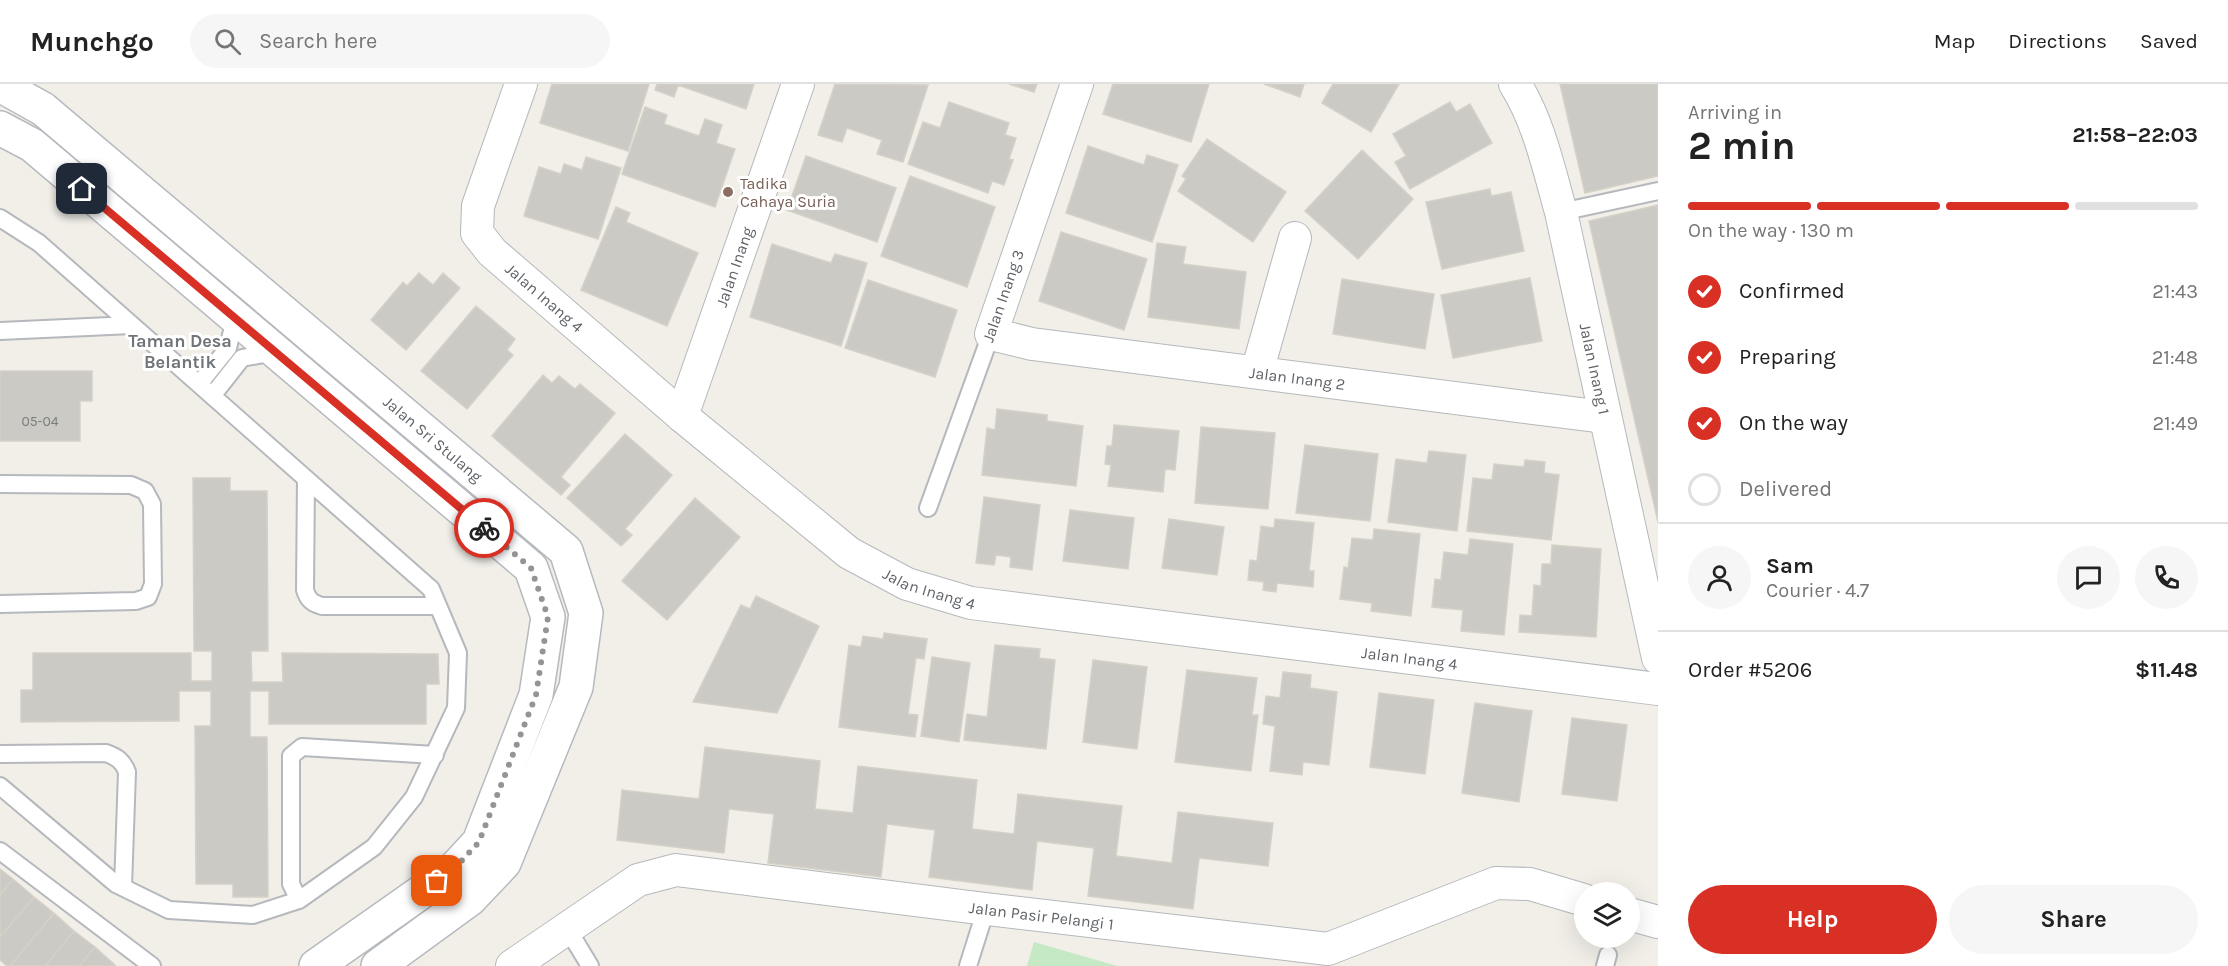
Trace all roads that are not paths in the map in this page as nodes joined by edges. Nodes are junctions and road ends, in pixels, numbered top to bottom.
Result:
1 (521, 84) edge
2 (798, 84) edge
3 (1077, 84) edge
4 (1515, 84) edge
5 (0, 85) edge
6 (0, 128) edge
7 (1658, 191) edge
8 (1562, 212) junction
9 (0, 218) edge
10 (1294, 238) dead end
11 (235, 318) junction
12 (132, 325) junction
13 (0, 331) edge
14 (991, 334) junction
15 (274, 352) junction
16 (1257, 372) junction
17 (199, 384) junction
18 (212, 396) junction
19 (682, 416) junction
20 (1604, 417) junction
21 (306, 479) junction
22 (0, 484) edge
23 (928, 508) dead end
24 (1652, 599) edge
25 (0, 604) edge
26 (438, 606) junction
27 (1658, 658) edge
28 (1658, 688) edge
29 (0, 754) edge
30 (435, 755) junction
31 (0, 786) edge
32 (0, 851) edge
33 (123, 887) junction
34 (1574, 897) edge
35 (299, 900) junction
36 (986, 909) junction
37 (1640, 917) edge
38 (1658, 922) edge
39 (567, 928) junction
40 (1326, 957) edge
41 (152, 966) edge
42 (316, 966) edge
43 (378, 966) edge
44 (512, 966) edge
45 (590, 966) edge
46 (968, 966) edge

1 - 19 street, Jalan Inang 4
2 - 19 street, Jalan Inang
3 - 14 street, Jalan Inang 3
4 - 8 street, Jalan Inang 1
5 - 43 street, Jalan Sri Stulang
6 - 11 street
7 - 8 lane
8 - 20 street, Jalan Inang 1
9 - 12 lane
10 - 16 street
11 - 15 street
11 - 17 lane
12 - 13 lane
12 - 17 lane
14 - 16 street, Jalan Inang 2
14 - 23 lane, Jalan Inang 3
15 - 18 lane
15 - 42 street
16 - 20 street, Jalan Inang 2
17 - 18 lane
18 - 21 lane
19 - 28 street, Jalan Inang 4
20 - 24 street, Jalan Inang 1
21 - 26 lane
21 - 26 lane
22 - 25 lane
24 - 27 street, Jalan Inang 1
26 - 30 lane
29 - 33 lane
30 - 35 lane
30 - 35 lane
31 - 33 lane
32 - 41 lane
33 - 35 lane
34 - 40 street, Jalan Pasir Pelangi 1
36 - 39 street, Jalan Pasir Pelangi 1
36 - 40 street, Jalan Pasir Pelangi 1
36 - 46 lane
37 - 38 street
39 - 44 street, Jalan Pasir Pelangi 1
39 - 45 lane

